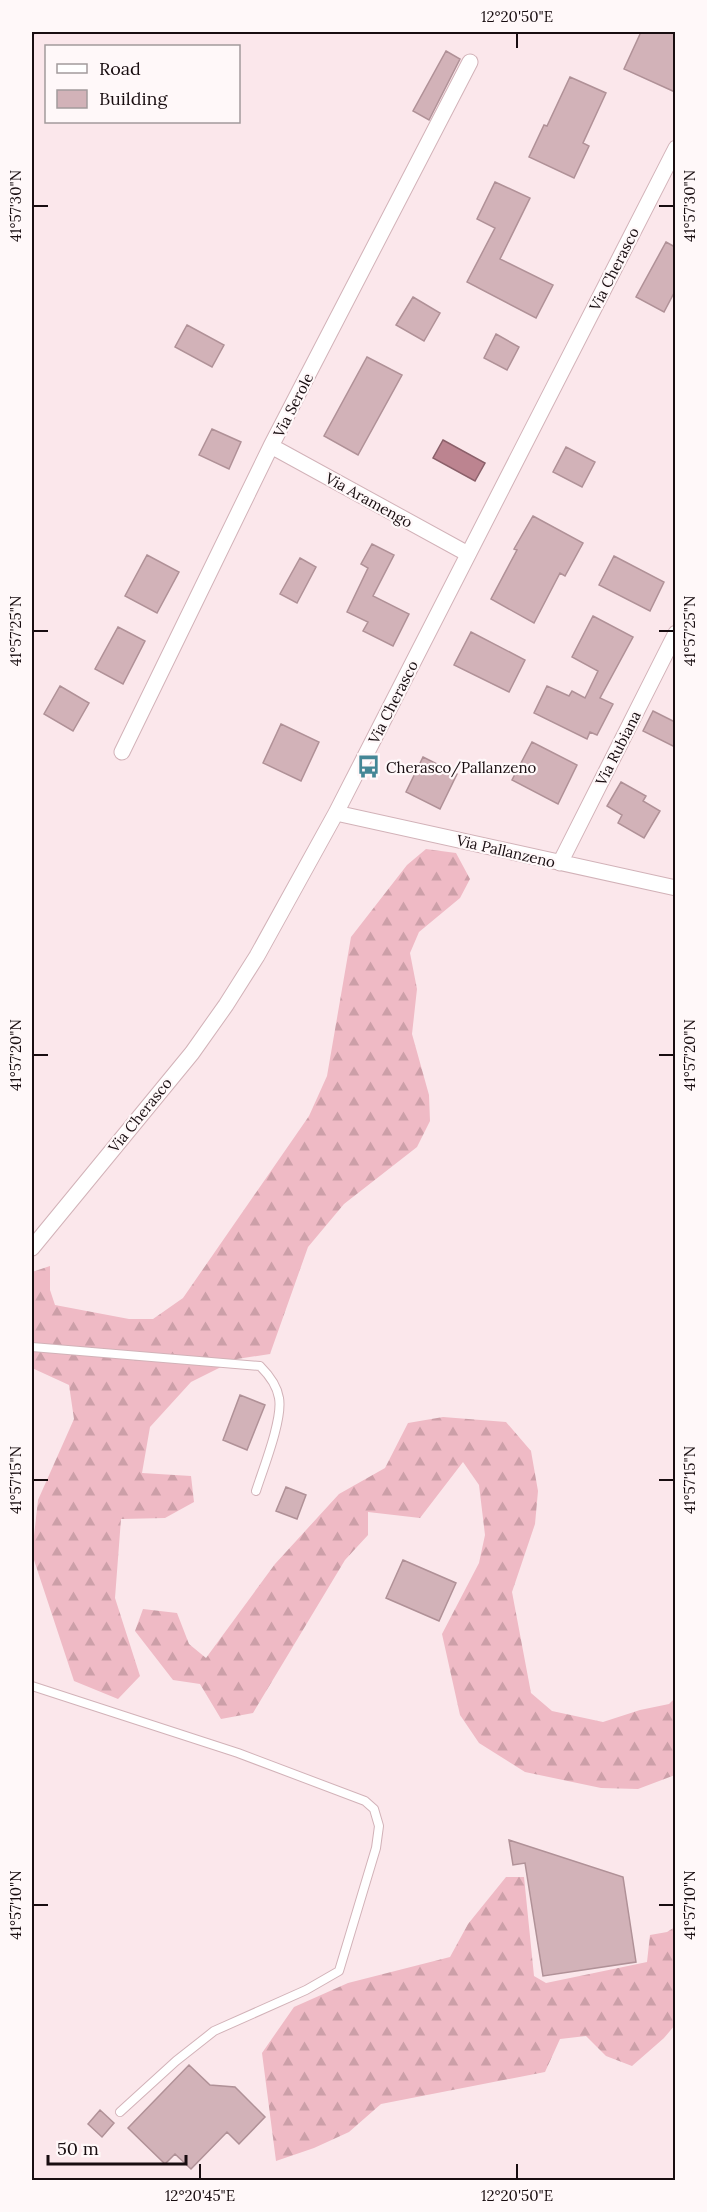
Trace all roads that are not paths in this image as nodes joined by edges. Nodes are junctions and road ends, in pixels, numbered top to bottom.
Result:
1 (470, 62) dead end
2 (675, 148) edge
3 (271, 446) junction
4 (468, 554) junction
5 (675, 633) edge
6 (122, 752) dead end
7 (336, 813) junction
8 (560, 863) junction
9 (675, 888) edge
10 (32, 1248) edge
11 (32, 1347) edge
12 (256, 1491) dead end
13 (32, 1686) edge
14 (120, 2112) dead end

1 - 3 street, Via Serole
2 - 4 street, Via Cherasco
3 - 4 street, Via Aramengo
3 - 6 street, Via Serole
4 - 7 street, Via Cherasco
5 - 8 street, Via Rubiana
7 - 8 street, Via Pallanzeno
7 - 10 street, Via Cherasco
8 - 9 street, Via Pallanzeno
11 - 12 lane
13 - 14 lane

